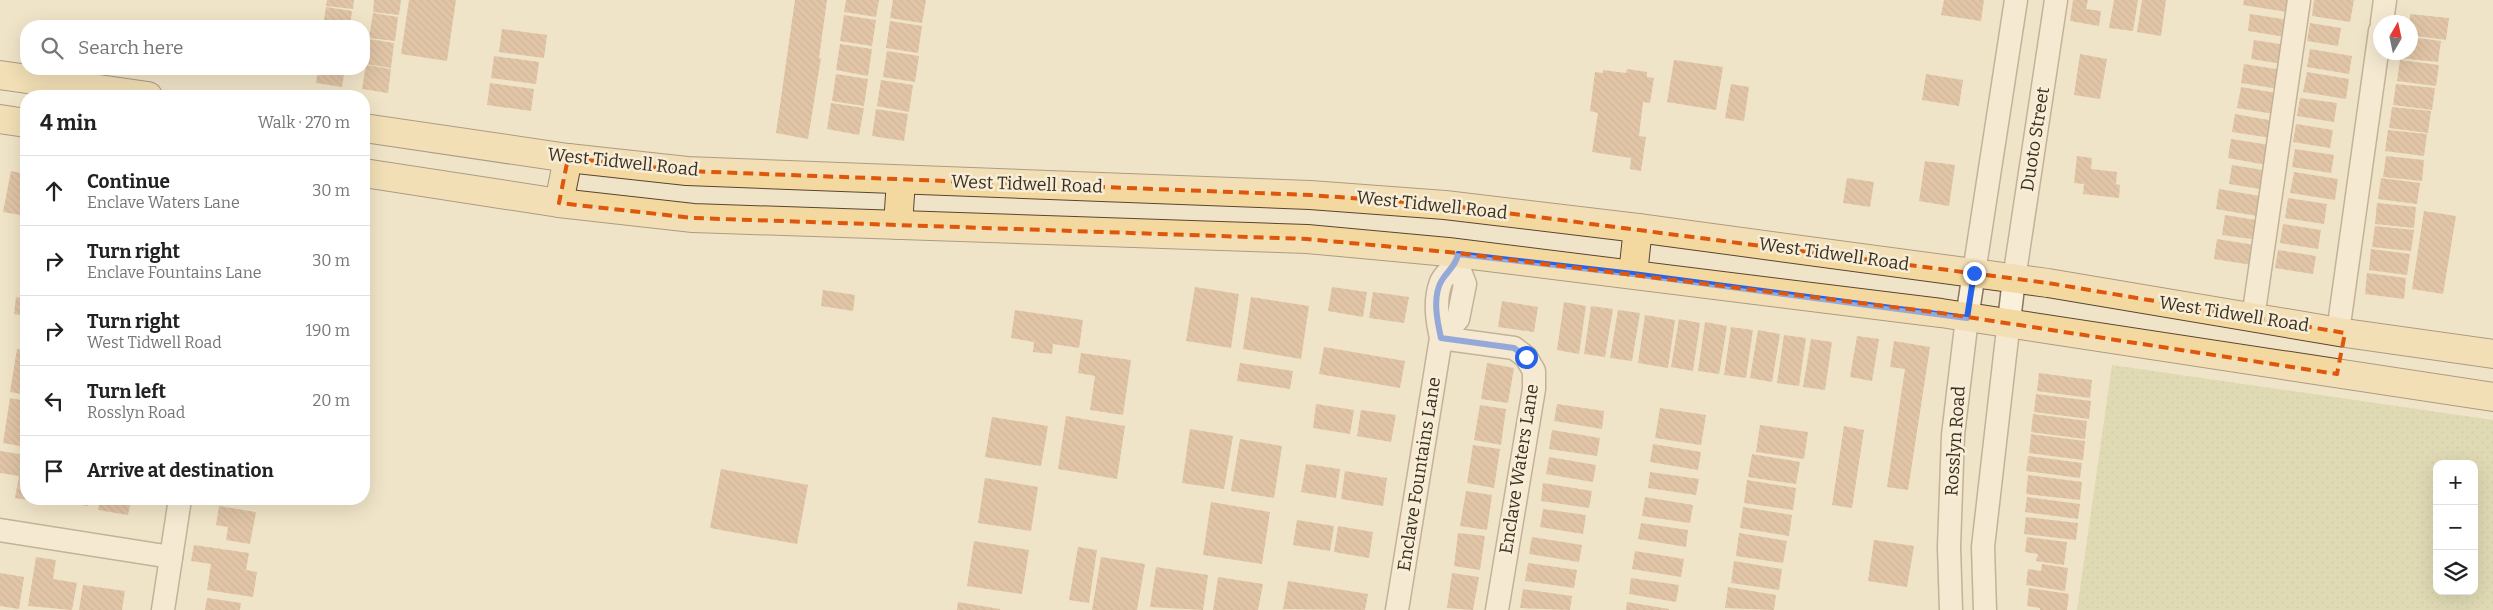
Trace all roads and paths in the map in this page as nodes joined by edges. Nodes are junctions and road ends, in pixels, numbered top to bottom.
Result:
1 (2016, 0) edge
2 (2056, 0) edge
3 (2299, 0) edge
4 (2385, 0) edge
5 (2383, 15) edge
6 (2376, 60) edge
7 (0, 75) edge
8 (106, 90) edge
9 (0, 119) edge
10 (20, 122) edge
11 (370, 129) edge
12 (568, 158) junction
13 (370, 174) edge
14 (900, 180) junction
15 (559, 203) junction
16 (898, 226) junction
17 (1638, 228) junction
18 (1457, 258) junction
19 (1974, 273) junction
20 (1633, 274) junction
21 (2014, 279) junction
22 (1967, 318) junction
23 (2253, 318) junction
24 (2009, 325) junction
25 (2342, 332) junction
26 (1441, 338) junction
27 (2493, 354) edge
28 (2337, 374) junction
29 (2493, 398) edge
30 (179, 505) edge
31 (0, 530) edge
32 (172, 557) junction
33 (163, 610) edge
34 (1397, 610) edge
35 (1497, 610) edge
36 (1951, 610) edge
37 (1986, 610) edge

1 - 19 street
2 - 21 street, Duoto Street
3 - 23 street
4 - 5 street
6 - 25 street
7 - 8 main road
9 - 10 main road
11 - 12 main road, West Tidwell Road
12 - 14 main road, West Tidwell Road
12 - 15 main road
13 - 15 main road
14 - 16 main road
14 - 17 main road, West Tidwell Road
15 - 16 main road
16 - 18 main road
17 - 19 main road, West Tidwell Road
17 - 20 main road
18 - 20 main road
18 - 26 street
19 - 21 main road, West Tidwell Road
19 - 22 street, Rosslyn Road
20 - 22 main road
21 - 23 main road, West Tidwell Road
21 - 24 street
22 - 24 main road
22 - 36 street, Rosslyn Road
23 - 25 main road, West Tidwell Road
24 - 28 main road
24 - 37 street
25 - 27 main road, West Tidwell Road
25 - 28 main road
26 - 34 street, Enclave Fountains Lane
26 - 35 street, Enclave Waters Lane
28 - 29 main road
30 - 32 street
31 - 32 street
32 - 33 street

